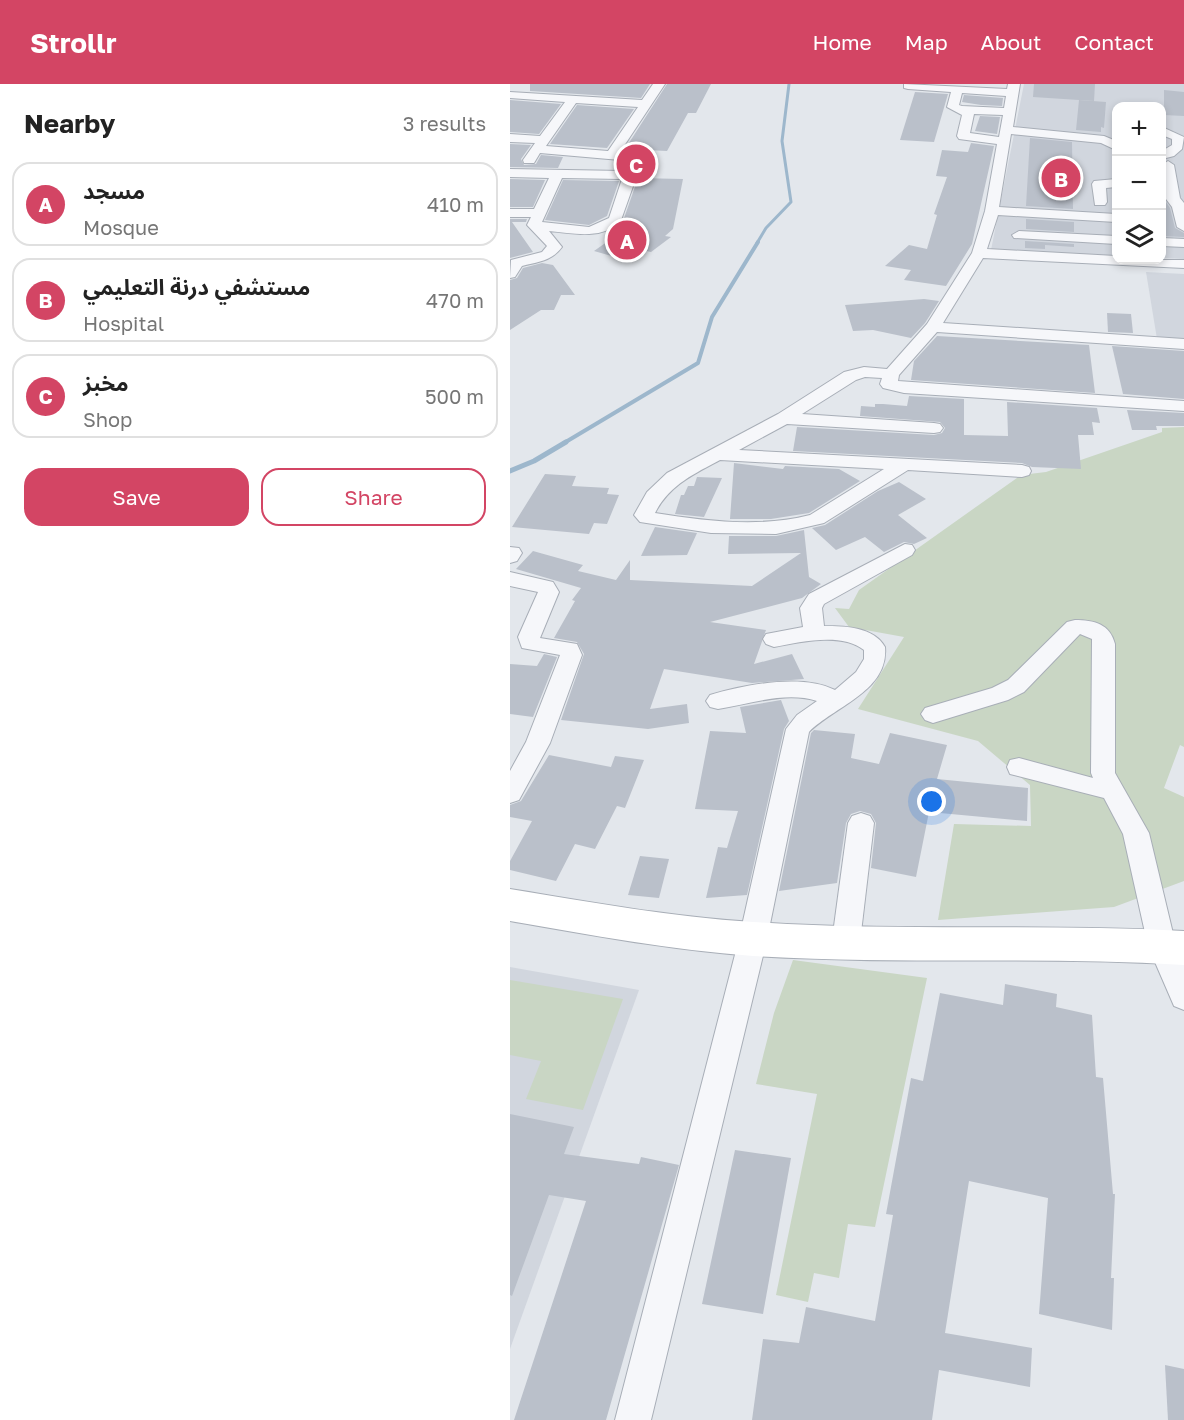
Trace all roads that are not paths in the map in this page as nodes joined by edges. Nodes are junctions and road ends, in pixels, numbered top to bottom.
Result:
1 (659, 84) edge
2 (908, 86) dead end
3 (1013, 88) edge
4 (957, 89) junction
5 (510, 95) edge
6 (572, 102) junction
7 (644, 106) junction
8 (961, 110) junction
9 (1009, 112) junction
10 (1166, 133) edge
11 (1005, 135) junction
12 (1110, 137) edge
13 (510, 138) edge
14 (540, 145) junction
15 (612, 154) junction
16 (1166, 159) edge
17 (1166, 165) edge
18 (514, 173) edge
19 (557, 174) junction
20 (630, 175) junction
21 (1112, 183) edge
22 (1172, 197) edge
23 (1023, 198) dead end
24 (1091, 202) junction
25 (1112, 203) edge
26 (992, 211) junction
27 (1012, 212) junction
28 (510, 213) edge
29 (1094, 216) junction
30 (1112, 218) edge
31 (536, 219) junction
32 (1181, 222) edge
33 (1019, 235) dead end
34 (1112, 240) edge
35 (1166, 242) edge
36 (1184, 243) edge
37 (979, 253) junction
38 (1184, 264) edge
39 (510, 274) edge
40 (933, 327) junction
41 (1184, 344) edge
42 (891, 374) junction
43 (1184, 406) edge
44 (784, 418) junction
45 (934, 429) dead end
46 (717, 453) junction
47 (903, 465) junction
48 (1022, 471) dead end
49 (905, 550) dead end
50 (510, 579) edge
51 (814, 632) junction
52 (774, 639) dead end
53 (835, 700) junction
54 (718, 701) dead end
55 (933, 714) dead end
56 (1019, 767) dead end
57 (1110, 789) junction
58 (510, 792) edge
59 (861, 823) dead end
60 (510, 905) edge
61 (753, 939) junction
62 (846, 941) junction
63 (1173, 947) edge
64 (1183, 994) edge
65 (633, 1420) edge

1 - 7 street
2 - 4 street
3 - 4 street
3 - 9 street
4 - 8 street
5 - 6 street
6 - 7 street
6 - 14 street
7 - 15 street
8 - 9 street
8 - 11 street
9 - 11 street
10 - 16 street
11 - 12 street
11 - 26 street
13 - 14 street
14 - 15 street
14 - 18 street
15 - 20 street
17 - 22 street
18 - 19 street
19 - 20 street
19 - 31 street
20 - 31 street
21 - 24 street
22 - 32 street
23 - 27 street
24 - 25 street
24 - 29 street
26 - 27 street
26 - 37 street
27 - 29 street
28 - 31 street
29 - 30 street
31 - 39 street
33 - 34 street
35 - 36 street
37 - 38 street
37 - 40 street
40 - 41 street
40 - 42 street
42 - 43 street
42 - 44 street
44 - 45 street
44 - 46 street
46 - 47 street
46 - 47 street
47 - 48 street
49 - 51 street
50 - 58 street
51 - 52 street
51 - 53 street
53 - 54 street
53 - 61 street
55 - 57 street
56 - 57 street
57 - 63 street
59 - 62 street
60 - 61 street
61 - 62 street
61 - 65 street
62 - 63 street
63 - 64 street

